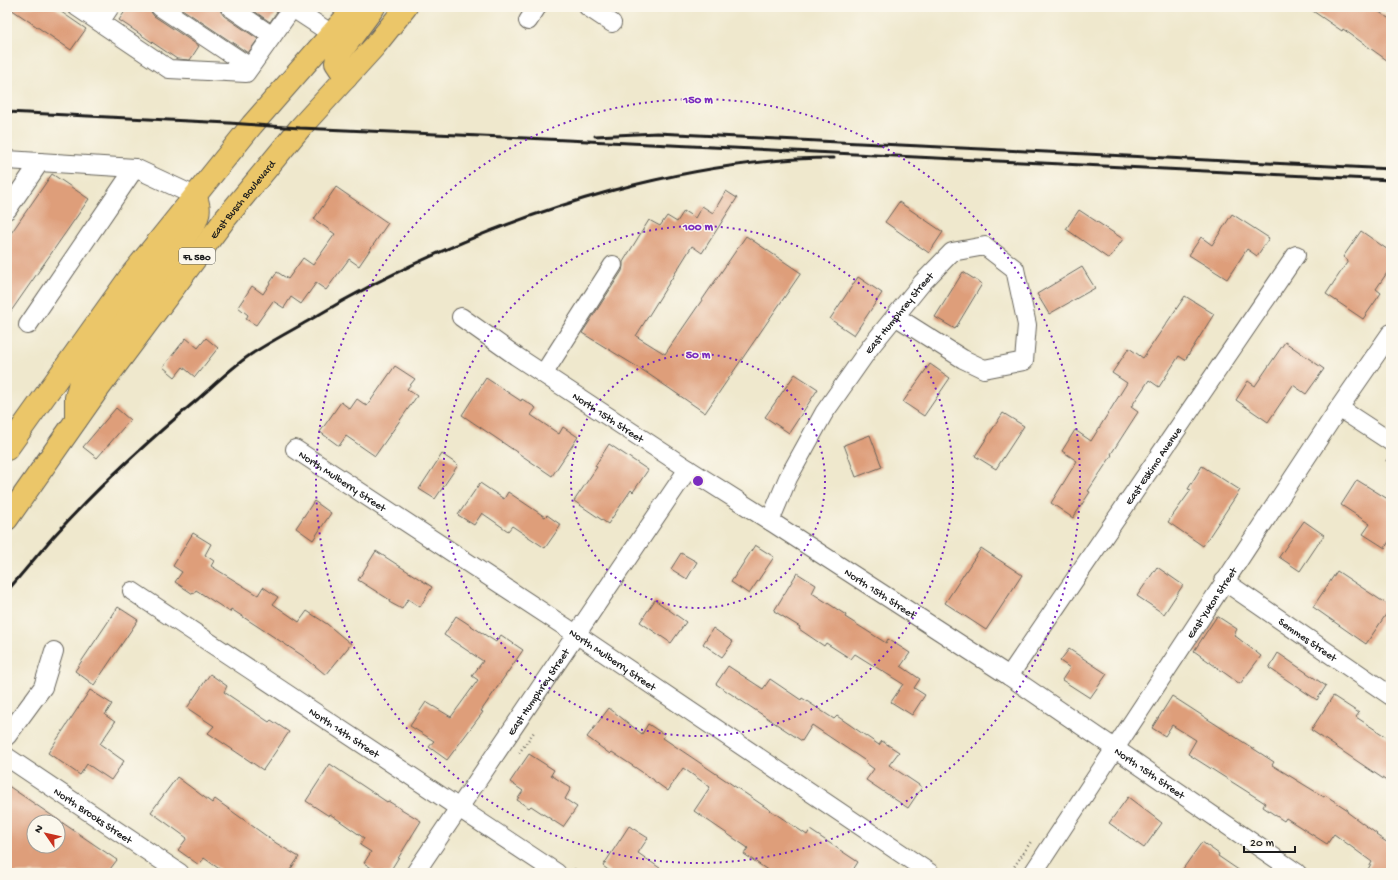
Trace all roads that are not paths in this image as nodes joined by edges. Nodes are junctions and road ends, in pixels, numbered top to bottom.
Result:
1 (77, 7) edge
2 (110, 7) edge
3 (160, 7) edge
4 (230, 7) edge
5 (292, 7) edge
6 (355, 7) edge
7 (374, 7) edge
8 (406, 7) edge
9 (588, 7) edge
10 (100, 22) junction
11 (612, 23) dead end
12 (332, 34) junction
13 (272, 36) junction
14 (250, 68) junction
15 (346, 78) junction
16 (7, 160) edge
17 (40, 162) junction
18 (135, 168) junction
19 (195, 196) junction
20 (7, 210) edge
21 (1296, 255) dead end
22 (613, 265) dead end
23 (895, 316) junction
24 (461, 317) dead end
25 (28, 325) dead end
26 (1391, 333) edge
27 (544, 373) junction
28 (1339, 408) junction
29 (76, 420) junction
30 (1391, 442) edge
31 (7, 449) edge
32 (295, 449) dead end
33 (688, 470) junction
34 (7, 520) edge
35 (770, 521) junction
36 (1224, 581) junction
37 (132, 592) dead end
38 (576, 634) junction
39 (54, 651) dead end
40 (1010, 676) junction
41 (1391, 696) edge
42 (7, 736) edge
43 (1116, 749) junction
44 (7, 757) edge
45 (458, 807) junction
46 (566, 871) edge
47 (180, 873) edge
48 (415, 873) edge
49 (930, 873) edge
50 (1033, 873) edge
51 (1297, 873) edge

1 - 10 street
2 - 10 street
3 - 14 street
4 - 13 street
5 - 12 street
5 - 13 street
6 - 12 main road
7 - 15 main road
8 - 15 main road, East Busch Boulevard / FL 580
9 - 11 street
10 - 14 street
12 - 19 main road
13 - 14 street
15 - 29 main road, East Busch Boulevard / FL 580
16 - 17 street
17 - 18 street
17 - 20 street
18 - 19 street
18 - 25 street
19 - 29 main road
19 - 31 main road
21 - 40 street, East Eskimo Avenue
22 - 27 street
23 - 23 street, East Humphrey Street
23 - 35 street, East Humphrey Street
24 - 27 street, North 15th Street
26 - 28 street, East Yukon Street
27 - 33 street, North 15th Street
28 - 30 street
28 - 36 street, East Yukon Street
29 - 34 main road, East Busch Boulevard / FL 580
32 - 38 street, North Mulberry Street
33 - 35 street, North 15th Street
33 - 38 street, East Humphrey Street
35 - 40 street, North 15th Street
36 - 41 street, Semmes Street
36 - 43 street, East Yukon Street
37 - 45 street, North 14th Street
38 - 45 street, East Humphrey Street
38 - 49 street, North Mulberry Street
39 - 42 street
40 - 43 street, North 15th Street
43 - 50 street, East Yukon Street
43 - 51 street, North 15th Street
44 - 47 street, North Brooks Street
45 - 46 street, North 14th Street
45 - 48 street, East Humphrey Street

